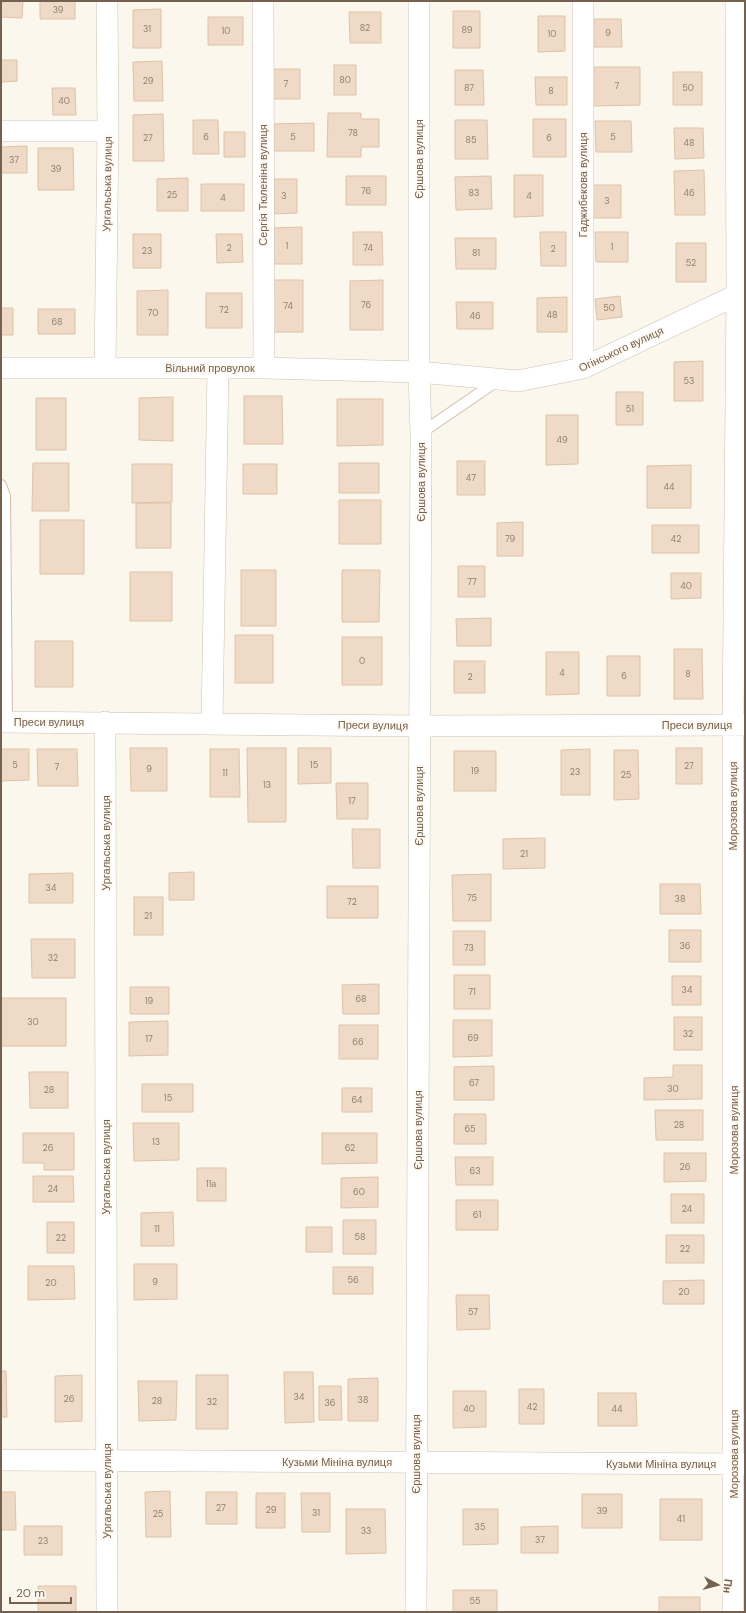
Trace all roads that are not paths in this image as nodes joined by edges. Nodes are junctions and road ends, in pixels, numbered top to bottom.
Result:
1 (107, 1) edge
2 (263, 1) edge
3 (419, 1) edge
4 (583, 1) edge
5 (736, 1) edge
6 (1, 131) edge
7 (108, 131) junction
8 (741, 293) edge
9 (1, 368) edge
10 (105, 368) junction
11 (218, 368) junction
12 (264, 368) junction
13 (583, 368) junction
14 (418, 372) junction
15 (498, 381) junction
16 (421, 433) junction
17 (1, 485) edge
18 (4, 722) edge
19 (105, 722) junction
20 (212, 722) junction
21 (739, 725) edge
22 (419, 726) junction
23 (1, 1460) edge
24 (107, 1460) junction
25 (416, 1462) junction
26 (740, 1464) edge
27 (108, 1612) edge
28 (416, 1612) edge
29 (733, 1612) edge

1 - 7 street, Ургальська вулиця
2 - 12 street, Сергія Тюленіна вулиця
3 - 14 street, Єршова вулиця
4 - 13 street, Гаджибекова вулиця
5 - 8 street, Морозова вулиця
6 - 7 street
7 - 10 street, Ургальська вулиця
8 - 13 street, Огінського вулиця
8 - 21 street, Морозова вулиця
9 - 10 street, Вільний провулок
10 - 11 street, Вільний провулок
11 - 12 street, Вільний провулок
11 - 20 street
12 - 14 street, Вільний провулок
13 - 15 street, Огінського вулиця
14 - 15 street, Огінського вулиця
14 - 16 street, Єршова вулиця
15 - 16 lane
16 - 22 street, Єршова вулиця
17 - 18 lane
18 - 19 street, Преси вулиця
19 - 20 street, Преси вулиця
19 - 24 street, Ургальська вулиця
20 - 22 street, Преси вулиця
21 - 22 street, Преси вулиця
21 - 26 street, Морозова вулиця
22 - 25 street, Єршова вулиця
23 - 24 street, Кузьми Мініна вулиця
24 - 25 street, Кузьми Мініна вулиця
24 - 27 street, Ургальська вулиця
25 - 26 street, Кузьми Мініна вулиця
25 - 28 street, Єршова вулиця
26 - 29 street, Морозова вулиця

